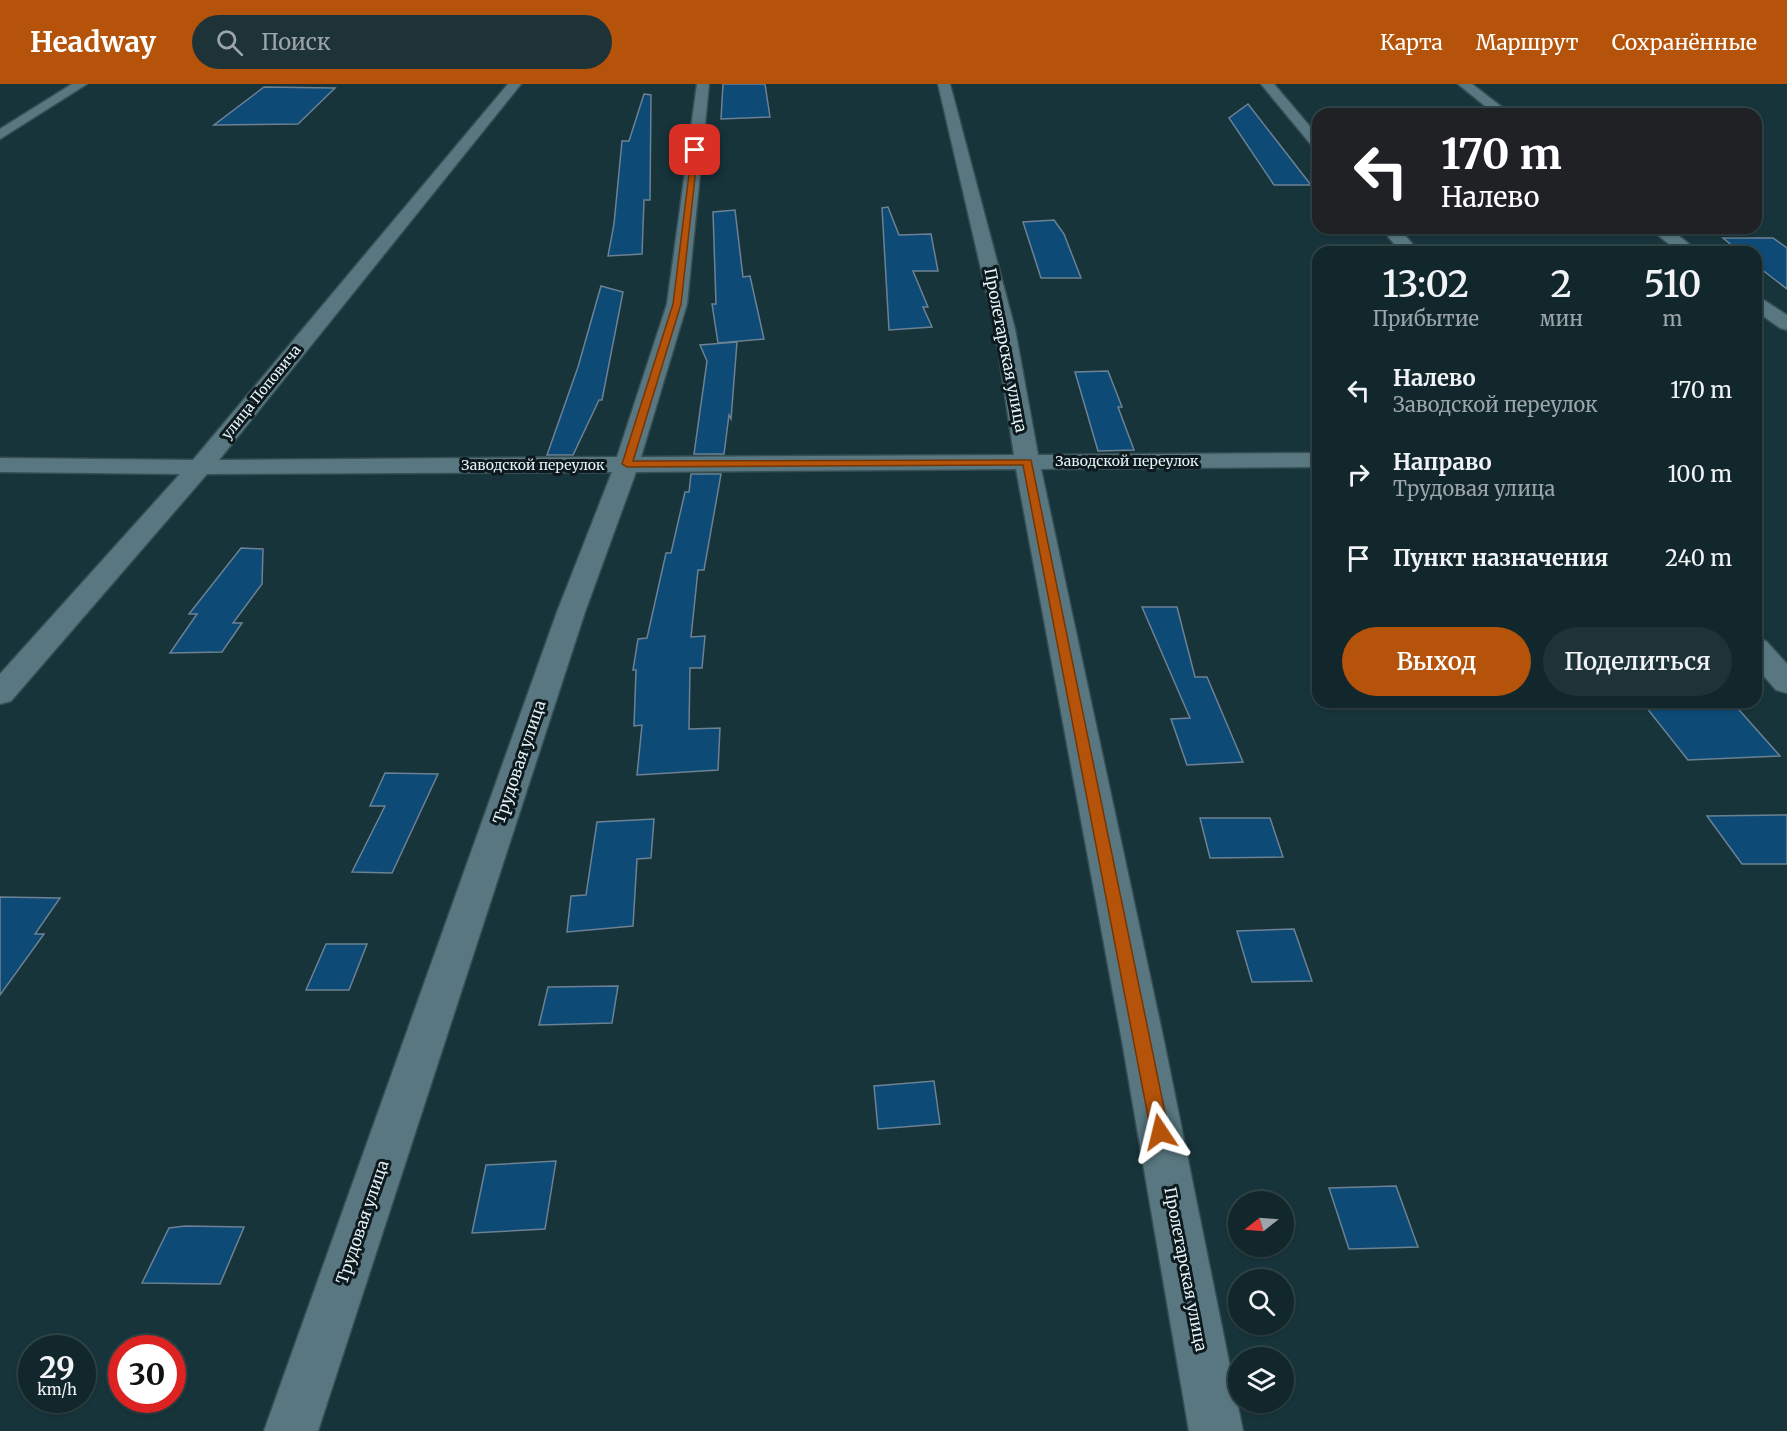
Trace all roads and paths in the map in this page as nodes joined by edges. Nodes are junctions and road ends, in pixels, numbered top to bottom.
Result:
1 (81, 84) edge
2 (515, 84) edge
3 (703, 84) edge
4 (944, 84) edge
5 (1267, 84) edge
6 (1464, 84) edge
7 (1496, 108) edge
8 (0, 135) edge
9 (1312, 137) edge
10 (1395, 234) edge
11 (1666, 234) edge
12 (1405, 246) edge
13 (1682, 246) edge
14 (1762, 305) edge
15 (1787, 324) edge
16 (1312, 460) edge
17 (1027, 462) junction
18 (627, 464) junction
19 (0, 465) edge
20 (200, 467) junction
21 (1762, 655) edge
22 (1787, 682) edge
23 (0, 694) edge
24 (291, 1431) edge
25 (1216, 1431) edge

1 - 8 street
2 - 20 street, улица Поповича
3 - 18 street, Трудовая улица
4 - 17 street, Пролетарская улица
5 - 9 street
6 - 7 street
10 - 12 street
11 - 13 street
14 - 15 street
16 - 17 street, Заводской переулок
17 - 18 street, Заводской переулок
17 - 25 street, Пролетарская улица
18 - 20 street, Заводской переулок
18 - 24 street, Трудовая улица
19 - 20 street, Заводской переулок
20 - 23 street, улица Поповича
21 - 22 street

